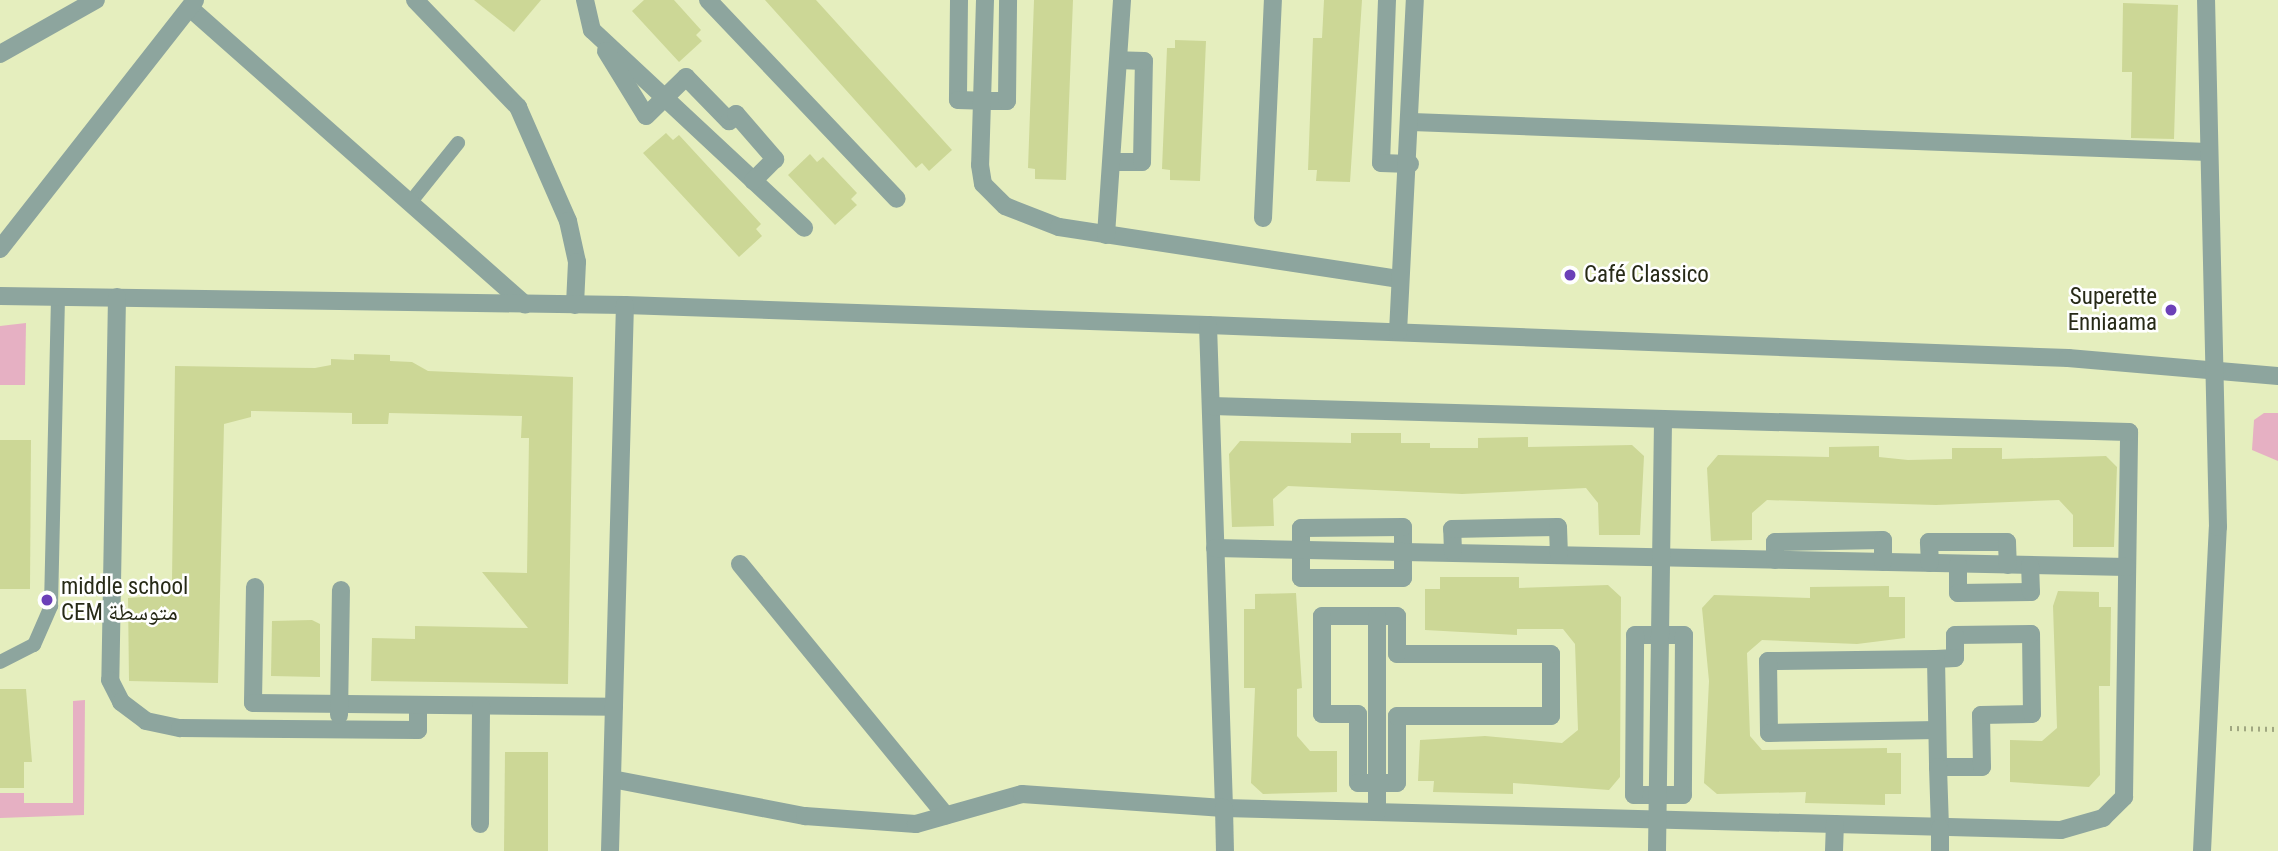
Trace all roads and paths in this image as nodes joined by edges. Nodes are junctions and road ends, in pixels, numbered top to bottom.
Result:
1 (96, 0) edge
2 (415, 0) edge
3 (585, 0) edge
4 (708, 0) edge
5 (959, 0) edge
6 (985, 0) edge
7 (1008, 0) edge
8 (1122, 0) edge
9 (1273, 0) edge
10 (1387, 0) edge
11 (1415, 0) edge
12 (2206, 0) edge
13 (193, 5) edge
14 (592, 30) junction
15 (0, 54) edge
16 (1119, 60) junction
17 (666, 99) junction
18 (982, 101) junction
19 (1412, 122) junction
20 (458, 143) dead end
21 (2208, 152) junction
22 (1113, 162) junction
23 (1410, 164) junction
24 (753, 181) junction
25 (414, 199) junction
26 (897, 200) dead end
27 (1263, 218) dead end
28 (804, 228) dead end
29 (1106, 235) junction
30 (0, 250) edge
31 (1398, 279) junction
32 (58, 295) junction
33 (0, 296) edge
34 (117, 297) junction
35 (525, 304) junction
36 (575, 305) junction
37 (625, 305) junction
38 (1208, 325) junction
39 (1398, 332) junction
40 (2210, 373) junction
41 (2278, 376) edge
42 (1211, 406) junction
43 (1663, 419) junction
44 (1215, 548) junction
45 (1301, 550) junction
46 (1403, 551) junction
47 (1453, 552) junction
48 (1559, 555) junction
49 (1661, 557) junction
50 (1930, 563) junction
51 (740, 564) dead end
52 (1958, 564) junction
53 (2008, 565) junction
54 (2030, 565) junction
55 (2127, 567) junction
56 (255, 587) dead end
57 (341, 590) dead end
58 (1377, 616) junction
59 (1660, 635) junction
60 (1936, 659) junction
61 (0, 662) edge
62 (339, 704) junction
63 (418, 705) junction
64 (481, 706) junction
65 (614, 707) junction
66 (2208, 728) junction
67 (339, 729) junction
68 (2278, 729) edge
69 (1937, 730) junction
70 (1938, 767) junction
71 (612, 779) junction
72 (1377, 783) junction
73 (1658, 795) junction
74 (1224, 808) junction
75 (1377, 812) junction
76 (946, 816) junction
77 (1658, 819) junction
78 (480, 824) dead end
79 (1835, 824) junction
80 (1940, 828) junction
81 (610, 851) edge
82 (1225, 851) edge
83 (1657, 851) edge
84 (1834, 851) edge
85 (1940, 851) edge
86 (2202, 851) edge

1 - 15 street
2 - 36 street
3 - 14 street
4 - 26 street
5 - 18 street
6 - 18 street
7 - 18 street
8 - 16 street
9 - 27 street
10 - 23 street
11 - 19 street
12 - 21 street
13 - 25 street
13 - 30 street
14 - 17 street
14 - 17 street
16 - 22 street
16 - 22 street
17 - 24 street
17 - 24 street
18 - 29 street
19 - 21 street
19 - 23 street
20 - 25 lane
21 - 40 street
22 - 29 street
23 - 31 street
24 - 28 street
25 - 35 street
29 - 31 street
31 - 39 street
32 - 33 street
32 - 34 street
32 - 61 lane
34 - 35 street
34 - 67 street
35 - 36 street
36 - 37 street
37 - 38 street
37 - 65 street
38 - 39 street
38 - 42 street
39 - 40 street
40 - 41 street
40 - 66 street
42 - 43 street
42 - 44 street
43 - 49 street
43 - 55 street
44 - 45 street
44 - 74 street
45 - 46 street
45 - 46 street
46 - 47 street
47 - 48 street
47 - 48 street
48 - 49 street
49 - 50 street
49 - 59 street
50 - 52 street
50 - 53 street
51 - 76 street
52 - 53 street
52 - 54 street
53 - 54 street
54 - 55 street
55 - 80 street
56 - 62 street
57 - 62 street
58 - 72 street
58 - 72 street
58 - 72 street
59 - 73 street
59 - 73 street
59 - 73 street
60 - 69 street
60 - 69 street
60 - 70 street
62 - 63 street
62 - 67 street
63 - 64 street
63 - 67 street
64 - 65 street
64 - 78 street
65 - 71 street
66 - 68 path
66 - 86 street
69 - 70 street
70 - 80 street
71 - 76 street
71 - 81 street
72 - 75 street
73 - 77 street
74 - 75 street
74 - 76 street
74 - 82 street
75 - 77 street
77 - 79 street
77 - 83 street
79 - 80 street
79 - 84 street
80 - 85 street

